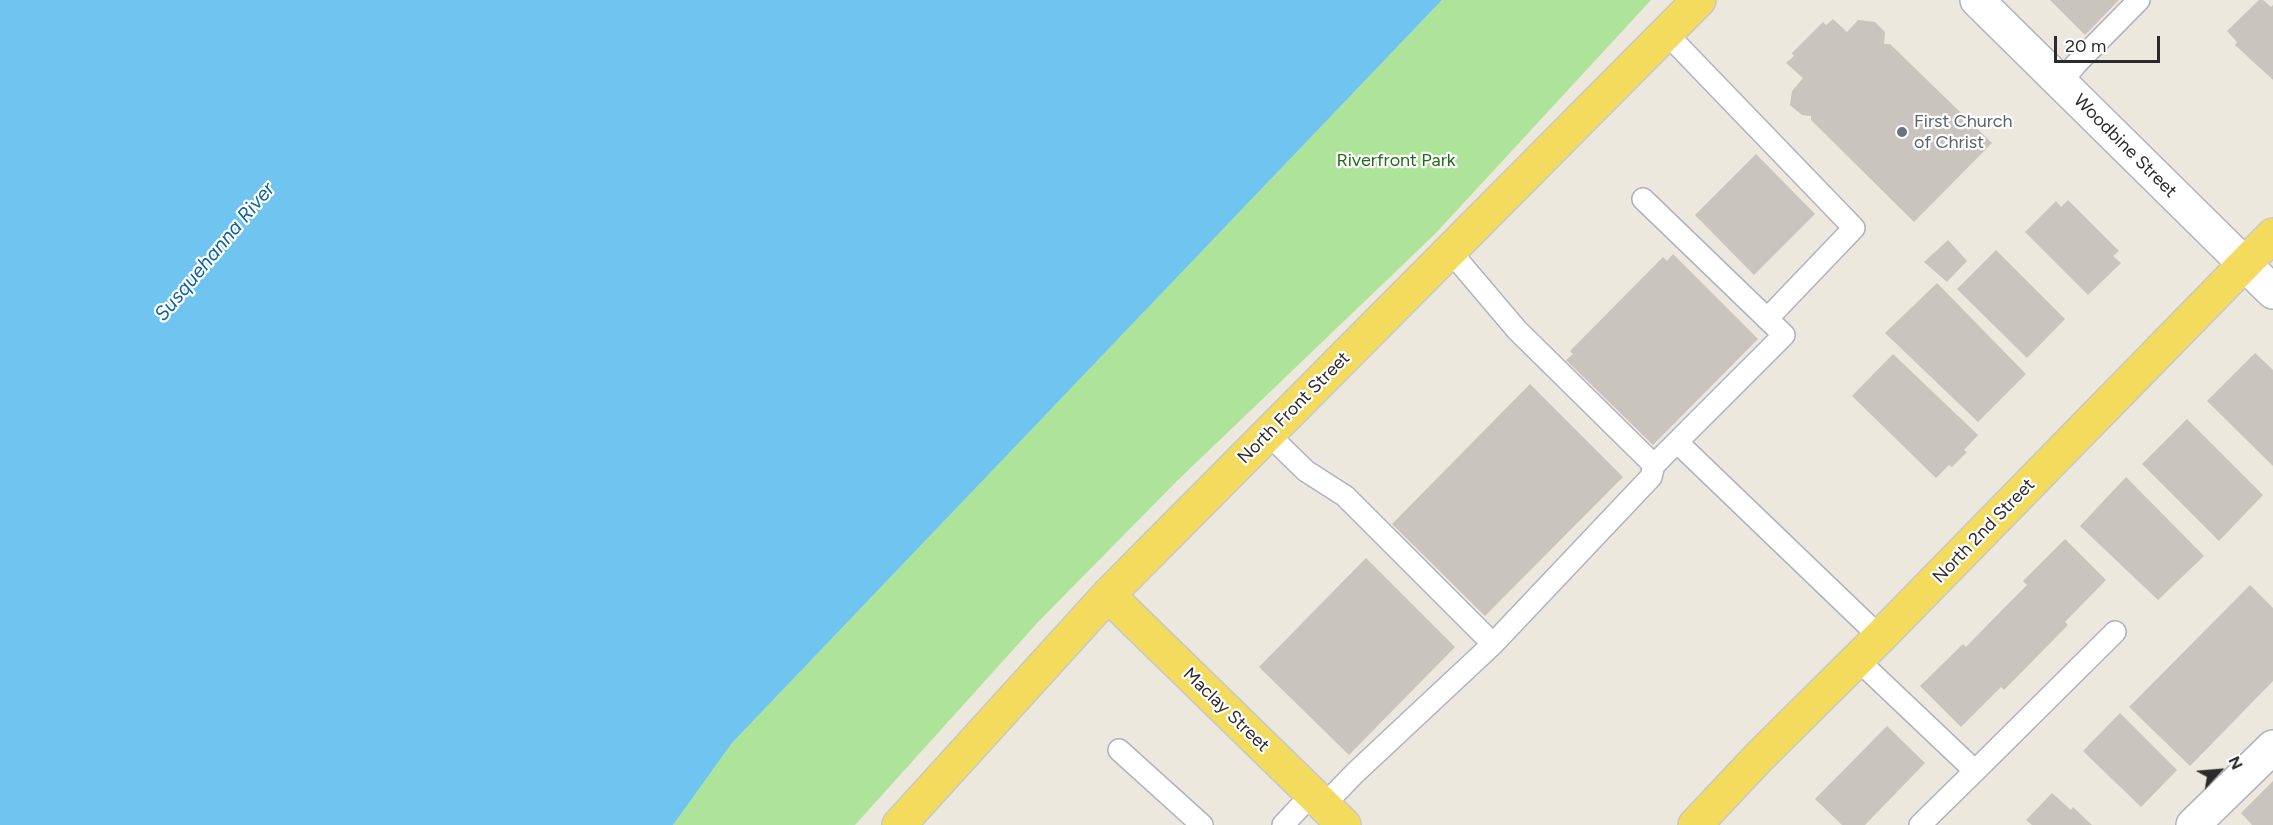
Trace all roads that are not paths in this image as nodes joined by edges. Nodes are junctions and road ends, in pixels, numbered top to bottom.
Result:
1 (1699, 0) edge
2 (1977, 0) edge
3 (2139, 0) edge
4 (1666, 33) junction
5 (2061, 83) junction
6 (1643, 199) dead end
7 (2273, 236) edge
8 (1449, 251) junction
9 (2245, 264) junction
10 (2273, 292) edge
11 (1767, 319) junction
12 (1268, 434) junction
13 (1677, 442) junction
14 (1654, 465) junction
15 (1108, 595) junction
16 (2115, 632) dead end
17 (1493, 644) junction
18 (1869, 648) junction
19 (2273, 747) edge
20 (1119, 750) dead end
21 (1976, 771) junction
22 (1327, 808) edge
23 (899, 825) edge
24 (1202, 825) edge
25 (1283, 825) edge
26 (1695, 825) edge
27 (1920, 825) edge
28 (2193, 825) edge

1 - 4 main road, North Front Street
2 - 5 street, Woodbine Street
3 - 5 lane
4 - 8 main road, North Front Street
4 - 11 lane
5 - 9 street, Woodbine Street
6 - 11 lane
7 - 9 main road, North 2nd Street
8 - 12 main road, North Front Street
8 - 14 lane
9 - 10 street, Woodbine Street
9 - 18 main road, North 2nd Street
11 - 13 lane
12 - 15 main road, North Front Street
12 - 17 lane
13 - 14 lane
13 - 18 lane
14 - 17 lane
15 - 22 main road, Maclay Street
15 - 23 main road, North Front Street
16 - 21 lane
17 - 22 lane
18 - 21 lane
18 - 26 main road, North 2nd Street
19 - 28 street
20 - 24 lane
21 - 27 lane
22 - 25 lane

